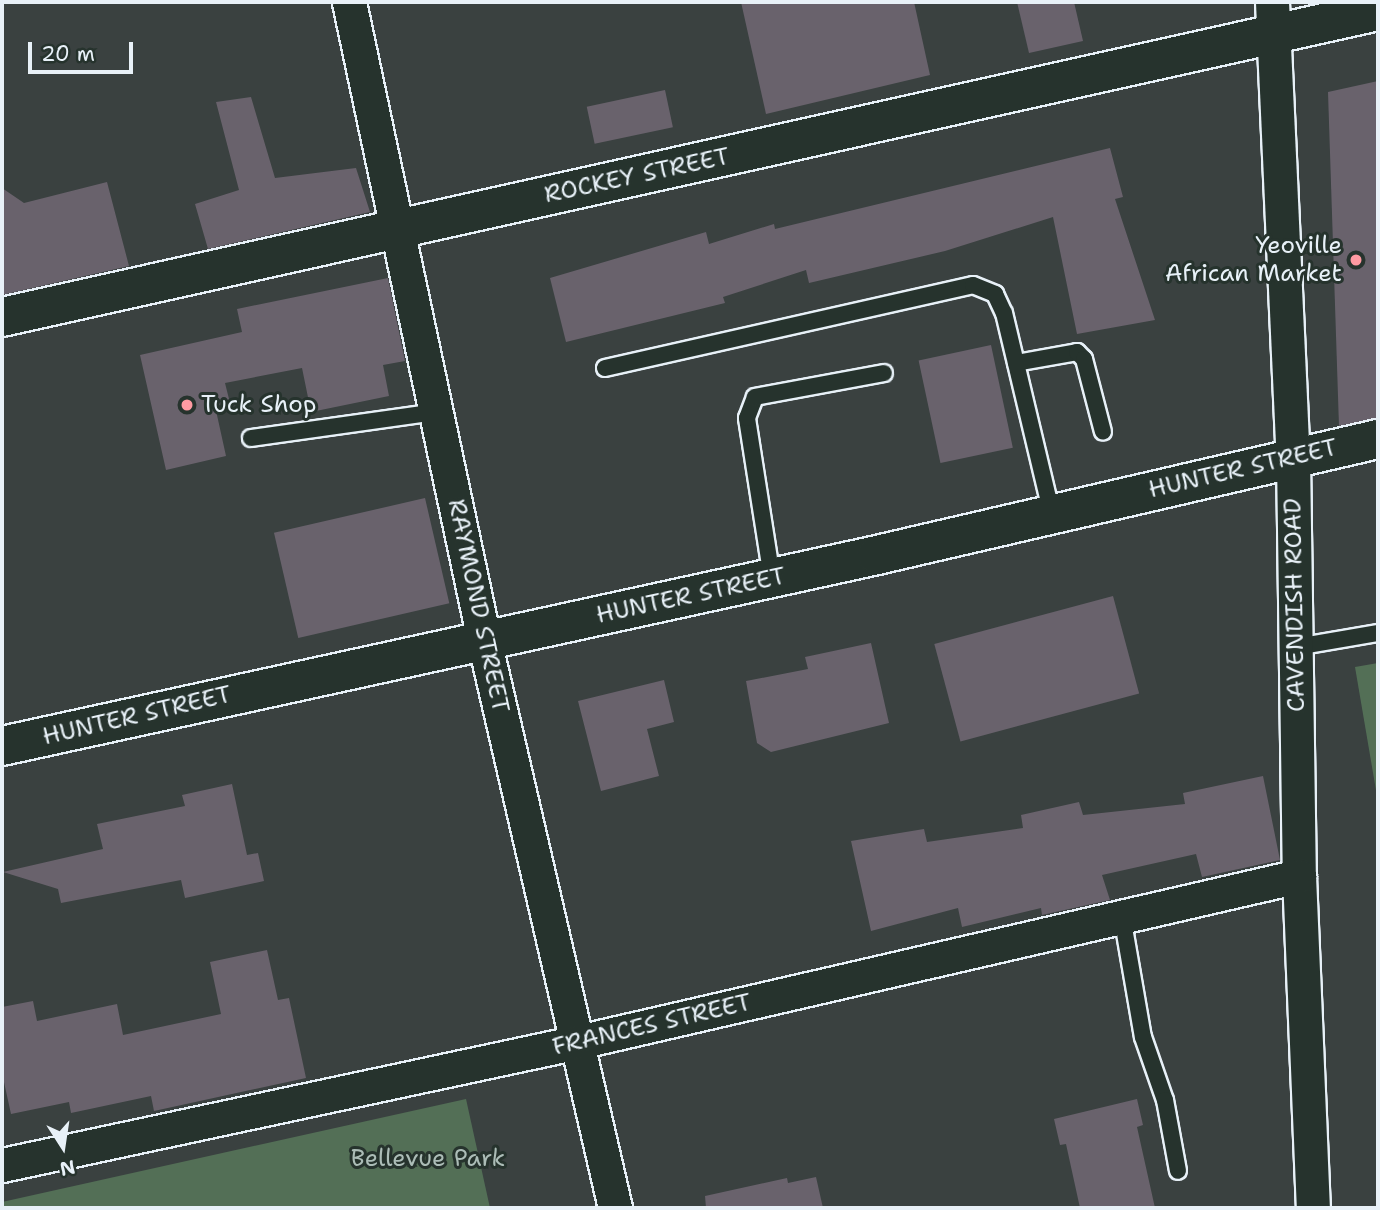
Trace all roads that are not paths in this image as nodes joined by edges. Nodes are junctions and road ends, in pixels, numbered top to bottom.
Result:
1 (349, 2) edge
2 (1378, 11) edge
3 (1272, 19) edge
4 (396, 229) junction
5 (2, 317) edge
6 (1016, 363) junction
7 (604, 368) dead end
8 (884, 373) dead end
9 (436, 412) junction
10 (1103, 432) dead end
11 (251, 438) dead end
12 (1378, 439) edge
13 (1293, 457) junction
14 (1052, 514) junction
15 (772, 578) junction
16 (1378, 633) edge
17 (484, 640) junction
18 (1296, 647) junction
19 (2, 746) edge
20 (1299, 876) junction
21 (1122, 916) junction
22 (578, 1042) junction
23 (2, 1165) edge
24 (1178, 1171) dead end
25 (615, 1208) edge
26 (1313, 1208) edge

1 - 4 street, RAYMOND STREET
2 - 3 main road, ROCKEY STREET
3 - 4 main road, ROCKEY STREET
3 - 13 street, CAVENDISH ROAD
4 - 5 main road, ROCKEY STREET
4 - 9 street, RAYMOND STREET
6 - 7 lane
6 - 10 lane
6 - 14 lane
8 - 15 lane
9 - 11 lane
9 - 17 street, RAYMOND STREET
12 - 13 main road, HUNTER STREET
13 - 14 main road, HUNTER STREET
13 - 18 street, CAVENDISH ROAD
14 - 15 main road, HUNTER STREET
15 - 17 main road, HUNTER STREET
16 - 18 lane
17 - 19 main road, HUNTER STREET
17 - 22 street, RAYMOND STREET
18 - 20 street, CAVENDISH ROAD
20 - 21 street, FRANCES STREET
20 - 26 street, CAVENDISH ROAD
21 - 22 street, FRANCES STREET
21 - 24 lane
22 - 23 street, FRANCES STREET
22 - 25 street, RAYMOND STREET

